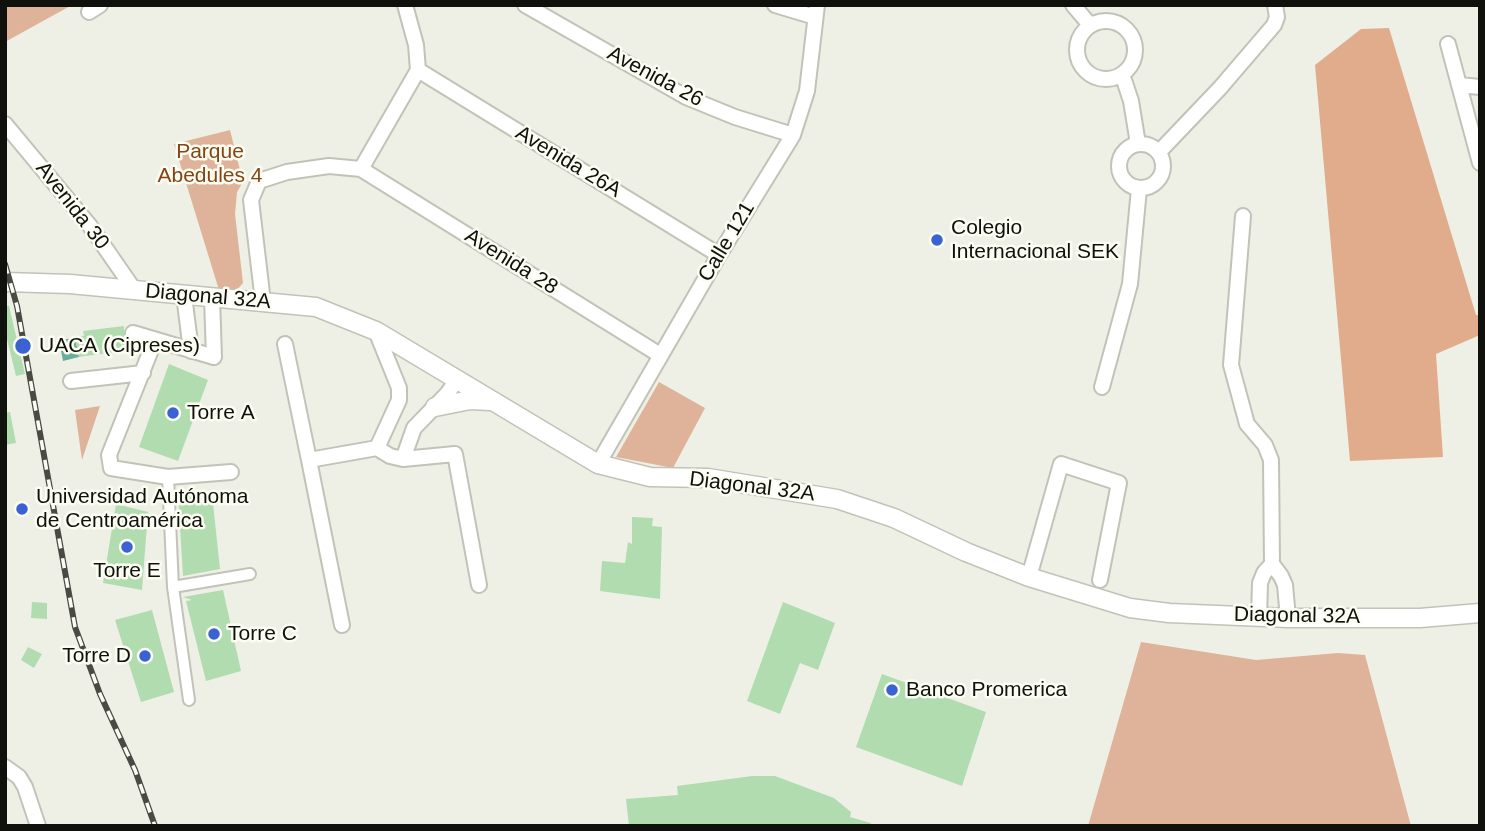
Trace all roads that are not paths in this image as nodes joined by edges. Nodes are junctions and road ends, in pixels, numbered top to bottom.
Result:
1 (405, 5) edge
2 (525, 5) edge
3 (775, 5) edge
4 (1073, 5) edge
5 (1275, 5) edge
6 (816, 11) edge
7 (1090, 25) junction
8 (1448, 44) dead end
9 (418, 70) junction
10 (1122, 74) junction
11 (1459, 85) junction
12 (1480, 87) edge
13 (5, 124) edge
14 (793, 135) junction
15 (1138, 144) junction
16 (1159, 152) junction
17 (1480, 163) edge
18 (362, 169) junction
19 (1139, 189) junction
20 (1243, 216) dead end
21 (719, 255) junction
22 (5, 282) edge
23 (135, 291) junction
24 (184, 295) junction
25 (212, 298) junction
26 (263, 302) junction
27 (376, 331) junction
28 (133, 333) dead end
29 (155, 340) junction
30 (285, 344) dead end
31 (191, 351) junction
32 (660, 355) junction
33 (143, 373) junction
34 (457, 380) junction
35 (71, 381) dead end
36 (1102, 387) dead end
37 (492, 401) junction
38 (435, 407) junction
39 (377, 448) junction
40 (403, 459) junction
41 (309, 460) junction
42 (598, 464) junction
43 (231, 472) dead end
44 (168, 477) junction
45 (1272, 564) junction
46 (250, 574) dead end
47 (1030, 577) junction
48 (1100, 580) dead end
49 (479, 585) dead end
50 (173, 587) junction
51 (1480, 613) edge
52 (1259, 617) junction
53 (1288, 618) junction
54 (342, 625) dead end
55 (190, 700) dead end
56 (5, 767) edge
57 (38, 826) edge

1 - 9 street
2 - 14 street, Avenida 26
3 - 6 street
4 - 7 street
5 - 16 street
6 - 14 street, Calle 121
7 - 10 street
7 - 10 street
8 - 11 street
9 - 18 street
9 - 21 street, Avenida 26A
10 - 15 street
11 - 12 street
11 - 17 street
13 - 23 street, Avenida 30
14 - 21 street, Calle 121
15 - 16 street
15 - 19 street
16 - 19 street
18 - 26 street
18 - 32 street, Avenida 28
19 - 36 street
20 - 45 street
21 - 32 street, Calle 121
22 - 23 street, Diagonal 32A
23 - 24 street, Diagonal 32A
24 - 25 street, Diagonal 32A
24 - 31 street
25 - 26 street, Diagonal 32A
25 - 31 street
26 - 27 street, Diagonal 32A
27 - 34 street, Diagonal 32A
27 - 39 street
28 - 29 street
29 - 31 street
29 - 33 street
30 - 41 street
32 - 42 street, Calle 121
33 - 35 street
33 - 44 street
34 - 37 street, Diagonal 32A
34 - 38 street
37 - 38 street
37 - 42 street, Diagonal 32A
38 - 40 street
39 - 40 street
39 - 41 street
40 - 49 street
41 - 54 street
42 - 47 street, Diagonal 32A
43 - 44 street
44 - 50 street
45 - 52 street
45 - 53 street
46 - 50 street
47 - 48 street
47 - 52 street, Diagonal 32A
50 - 55 street
51 - 53 street, Diagonal 32A
52 - 53 street, Diagonal 32A
56 - 57 street

